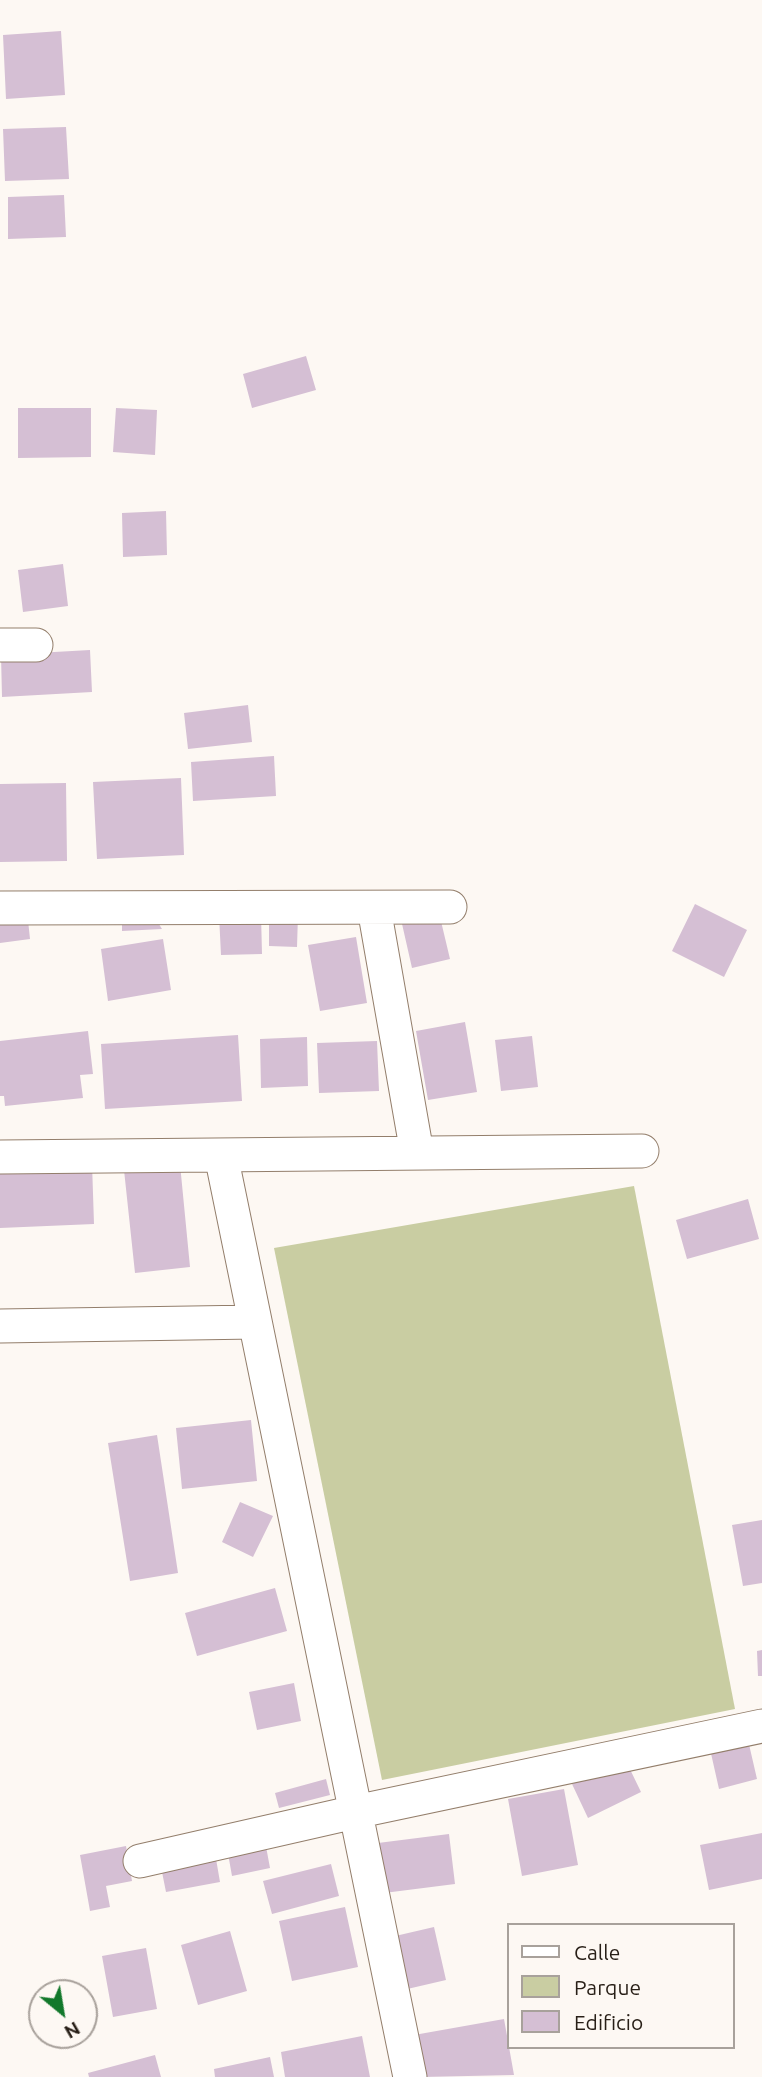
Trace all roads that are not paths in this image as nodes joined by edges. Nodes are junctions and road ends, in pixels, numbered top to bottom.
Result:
1 (0, 645) edge
2 (36, 645) dead end
3 (450, 907) dead end
4 (0, 908) edge
5 (374, 908) junction
6 (642, 1151) dead end
7 (417, 1153) junction
8 (221, 1155) junction
9 (0, 1157) edge
10 (255, 1322) junction
11 (0, 1326) edge
12 (762, 1726) edge
13 (355, 1812) junction
14 (140, 1861) dead end
15 (410, 2077) edge

1 - 2 street
3 - 5 street
4 - 5 street
5 - 7 street
6 - 7 street
7 - 8 street
8 - 9 street
8 - 10 street
10 - 11 street
10 - 13 street
12 - 13 street
13 - 14 street
13 - 15 street

